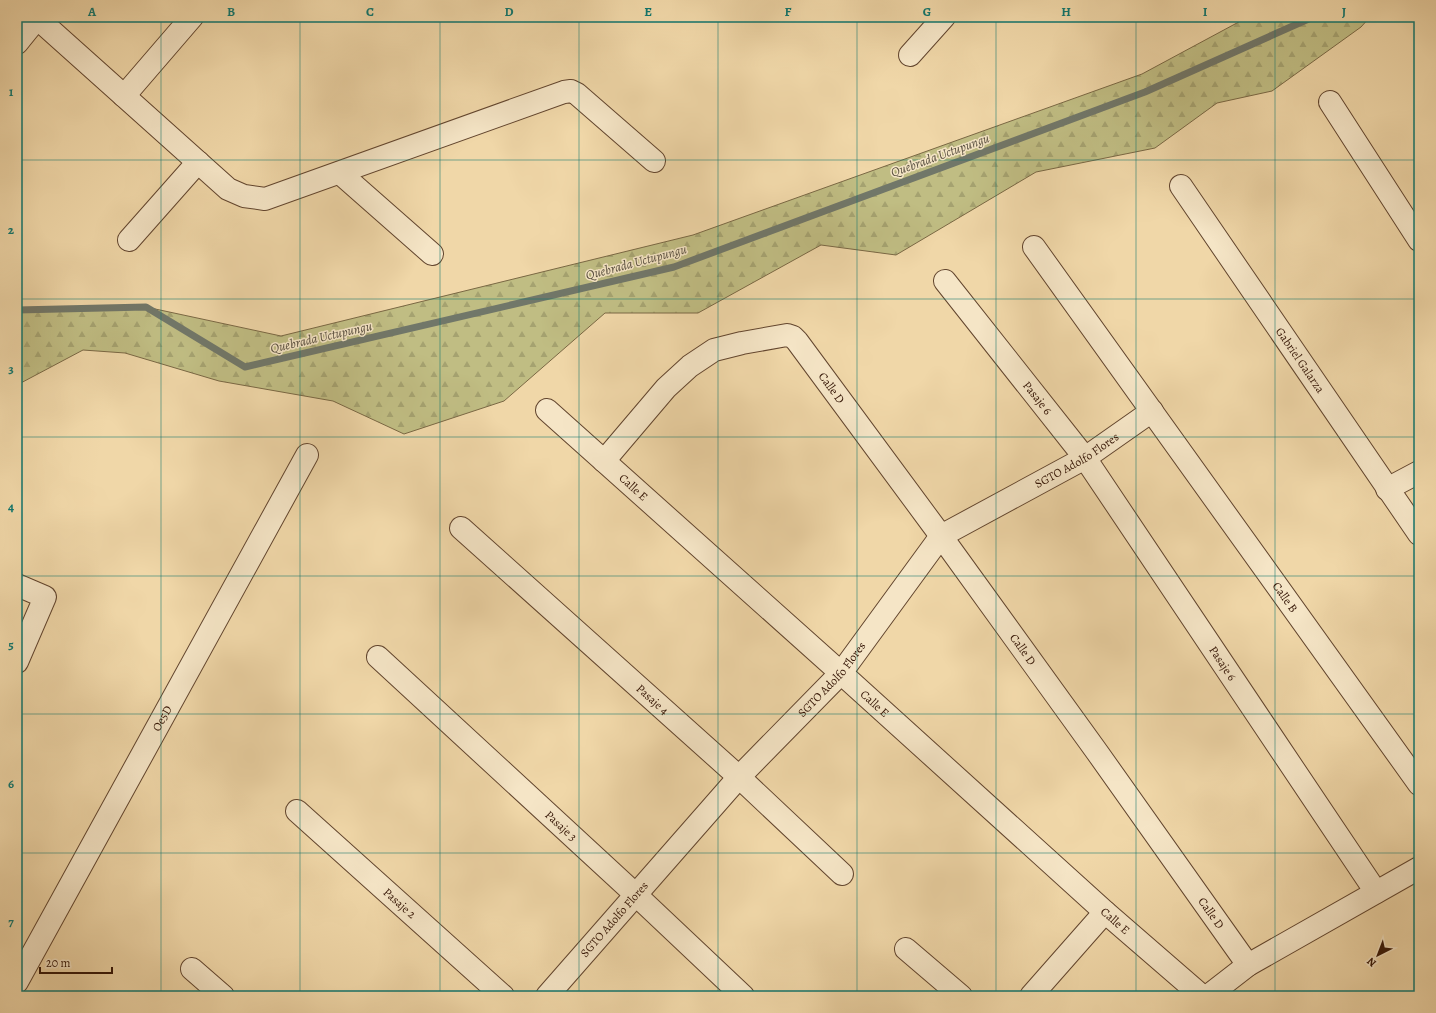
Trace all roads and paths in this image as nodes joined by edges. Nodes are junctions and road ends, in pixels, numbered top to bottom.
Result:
1 (192, 17) edge
2 (944, 17) edge
3 (27, 28) edge
4 (910, 55) dead end
5 (124, 96) junction
6 (1330, 102) dead end
7 (654, 161) dead end
8 (198, 162) junction
9 (340, 173) junction
10 (1181, 186) dead end
11 (129, 240) dead end
12 (1419, 240) edge
13 (1034, 247) dead end
14 (432, 254) dead end
15 (945, 281) dead end
16 (547, 410) dead end
17 (1152, 411) junction
18 (307, 455) dead end
19 (1085, 458) junction
20 (604, 461) junction
21 (1419, 472) edge
22 (1387, 489) junction
23 (461, 528) dead end
24 (1419, 534) edge
25 (941, 536) junction
26 (17, 585) edge
27 (378, 657) dead end
28 (17, 662) edge
29 (841, 672) junction
30 (739, 777) junction
31 (1419, 784) edge
32 (297, 811) dead end
33 (1419, 868) edge
34 (842, 874) dead end
35 (1376, 892) junction
36 (635, 894) junction
37 (1105, 912) junction
38 (906, 949) dead end
39 (1248, 965) junction
40 (192, 969) dead end
41 (17, 982) edge
42 (223, 996) edge
43 (503, 996) edge
44 (547, 996) edge
45 (743, 996) edge
46 (961, 996) edge
47 (1031, 996) edge
48 (1202, 996) edge
49 (1208, 996) edge

1 - 5 street
2 - 4 street
3 - 5 street
5 - 8 street
6 - 12 street
7 - 9 street
8 - 9 street
8 - 11 street
9 - 14 street
10 - 22 street, Gabriel Galarza
13 - 17 street, Calle B
15 - 19 street, Pasaje 6
16 - 20 street, Calle E
17 - 19 street, SGTO Adolfo Flores
17 - 31 street, Calle B
18 - 41 street, Oe5D
19 - 25 street, SGTO Adolfo Flores
19 - 35 street, Pasaje 6
20 - 25 street, Calle D
20 - 29 street, Calle E
21 - 22 street
22 - 24 street, Gabriel Galarza
23 - 30 street, Pasaje 4
25 - 29 street, SGTO Adolfo Flores
25 - 39 street, Calle D
26 - 28 street
27 - 36 street, Pasaje 3
29 - 30 street, SGTO Adolfo Flores
29 - 37 street, Calle E
30 - 34 street, Pasaje 4
30 - 36 street, SGTO Adolfo Flores
32 - 43 street, Pasaje 2
33 - 35 street
35 - 39 street
36 - 44 street, SGTO Adolfo Flores
36 - 45 street, Pasaje 3
37 - 47 street
37 - 48 street, Calle E
38 - 46 street
39 - 49 street
40 - 42 street

